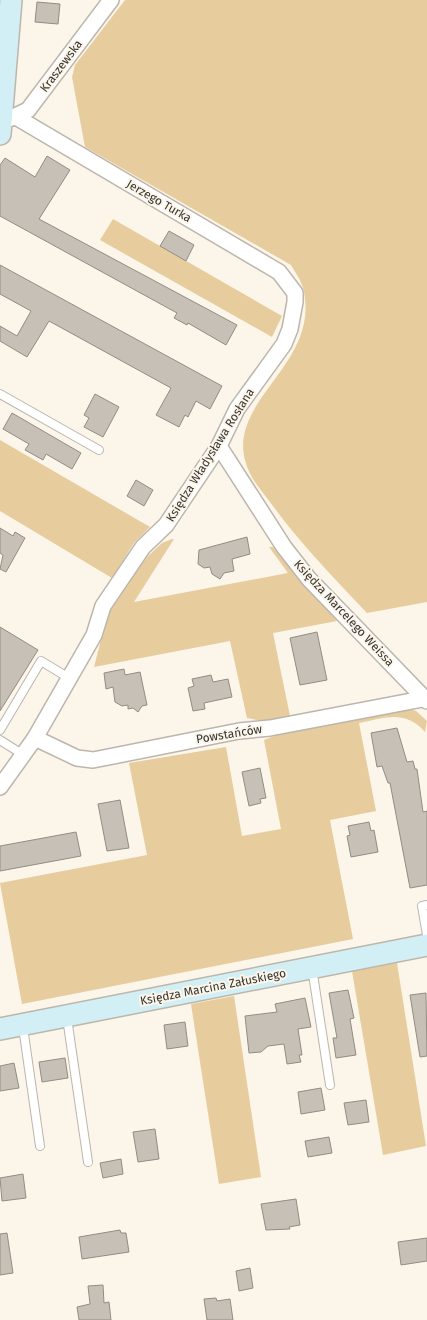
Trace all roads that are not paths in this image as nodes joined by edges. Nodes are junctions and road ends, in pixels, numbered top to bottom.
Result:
1 (11, 0) edge
2 (111, 0) edge
3 (6, 123) edge
4 (295, 293) joint
5 (0, 394) edge
6 (218, 446) junction
7 (99, 450) dead end
8 (69, 678) junction
9 (426, 699) edge
10 (0, 730) edge
11 (35, 738) junction
12 (0, 740) edge
13 (22, 754) junction
14 (0, 787) edge
15 (427, 905) edge
16 (427, 935) edge
17 (427, 945) edge
18 (312, 968) junction
19 (67, 1016) junction
20 (22, 1025) junction
21 (0, 1029) edge
22 (330, 1085) dead end
23 (40, 1146) dead end
24 (88, 1162) dead end

1 - 3 street
2 - 3 street, Kraszewska
3 - 4 street, Jerzego Turka
4 - 6 street, Księdza Władysława Rosłana
5 - 7 lane
6 - 8 street, Księdza Władysława Rosłana
6 - 9 street, Księdza Marcelego Weissa
8 - 10 lane
8 - 11 street, Księdza Władysława Rosłana
9 - 11 street, Powstańców
11 - 13 street, Księdza Władysława Rosłana
12 - 13 lane
13 - 14 street, Księdza Władysława Rosłana
15 - 16 lane
17 - 18 street, Księdza Marcina Załuskiego
18 - 19 street, Księdza Marcina Załuskiego
18 - 22 lane
19 - 20 street, Księdza Marcina Załuskiego
19 - 24 lane
20 - 21 street, Księdza Marcina Załuskiego
20 - 23 lane

